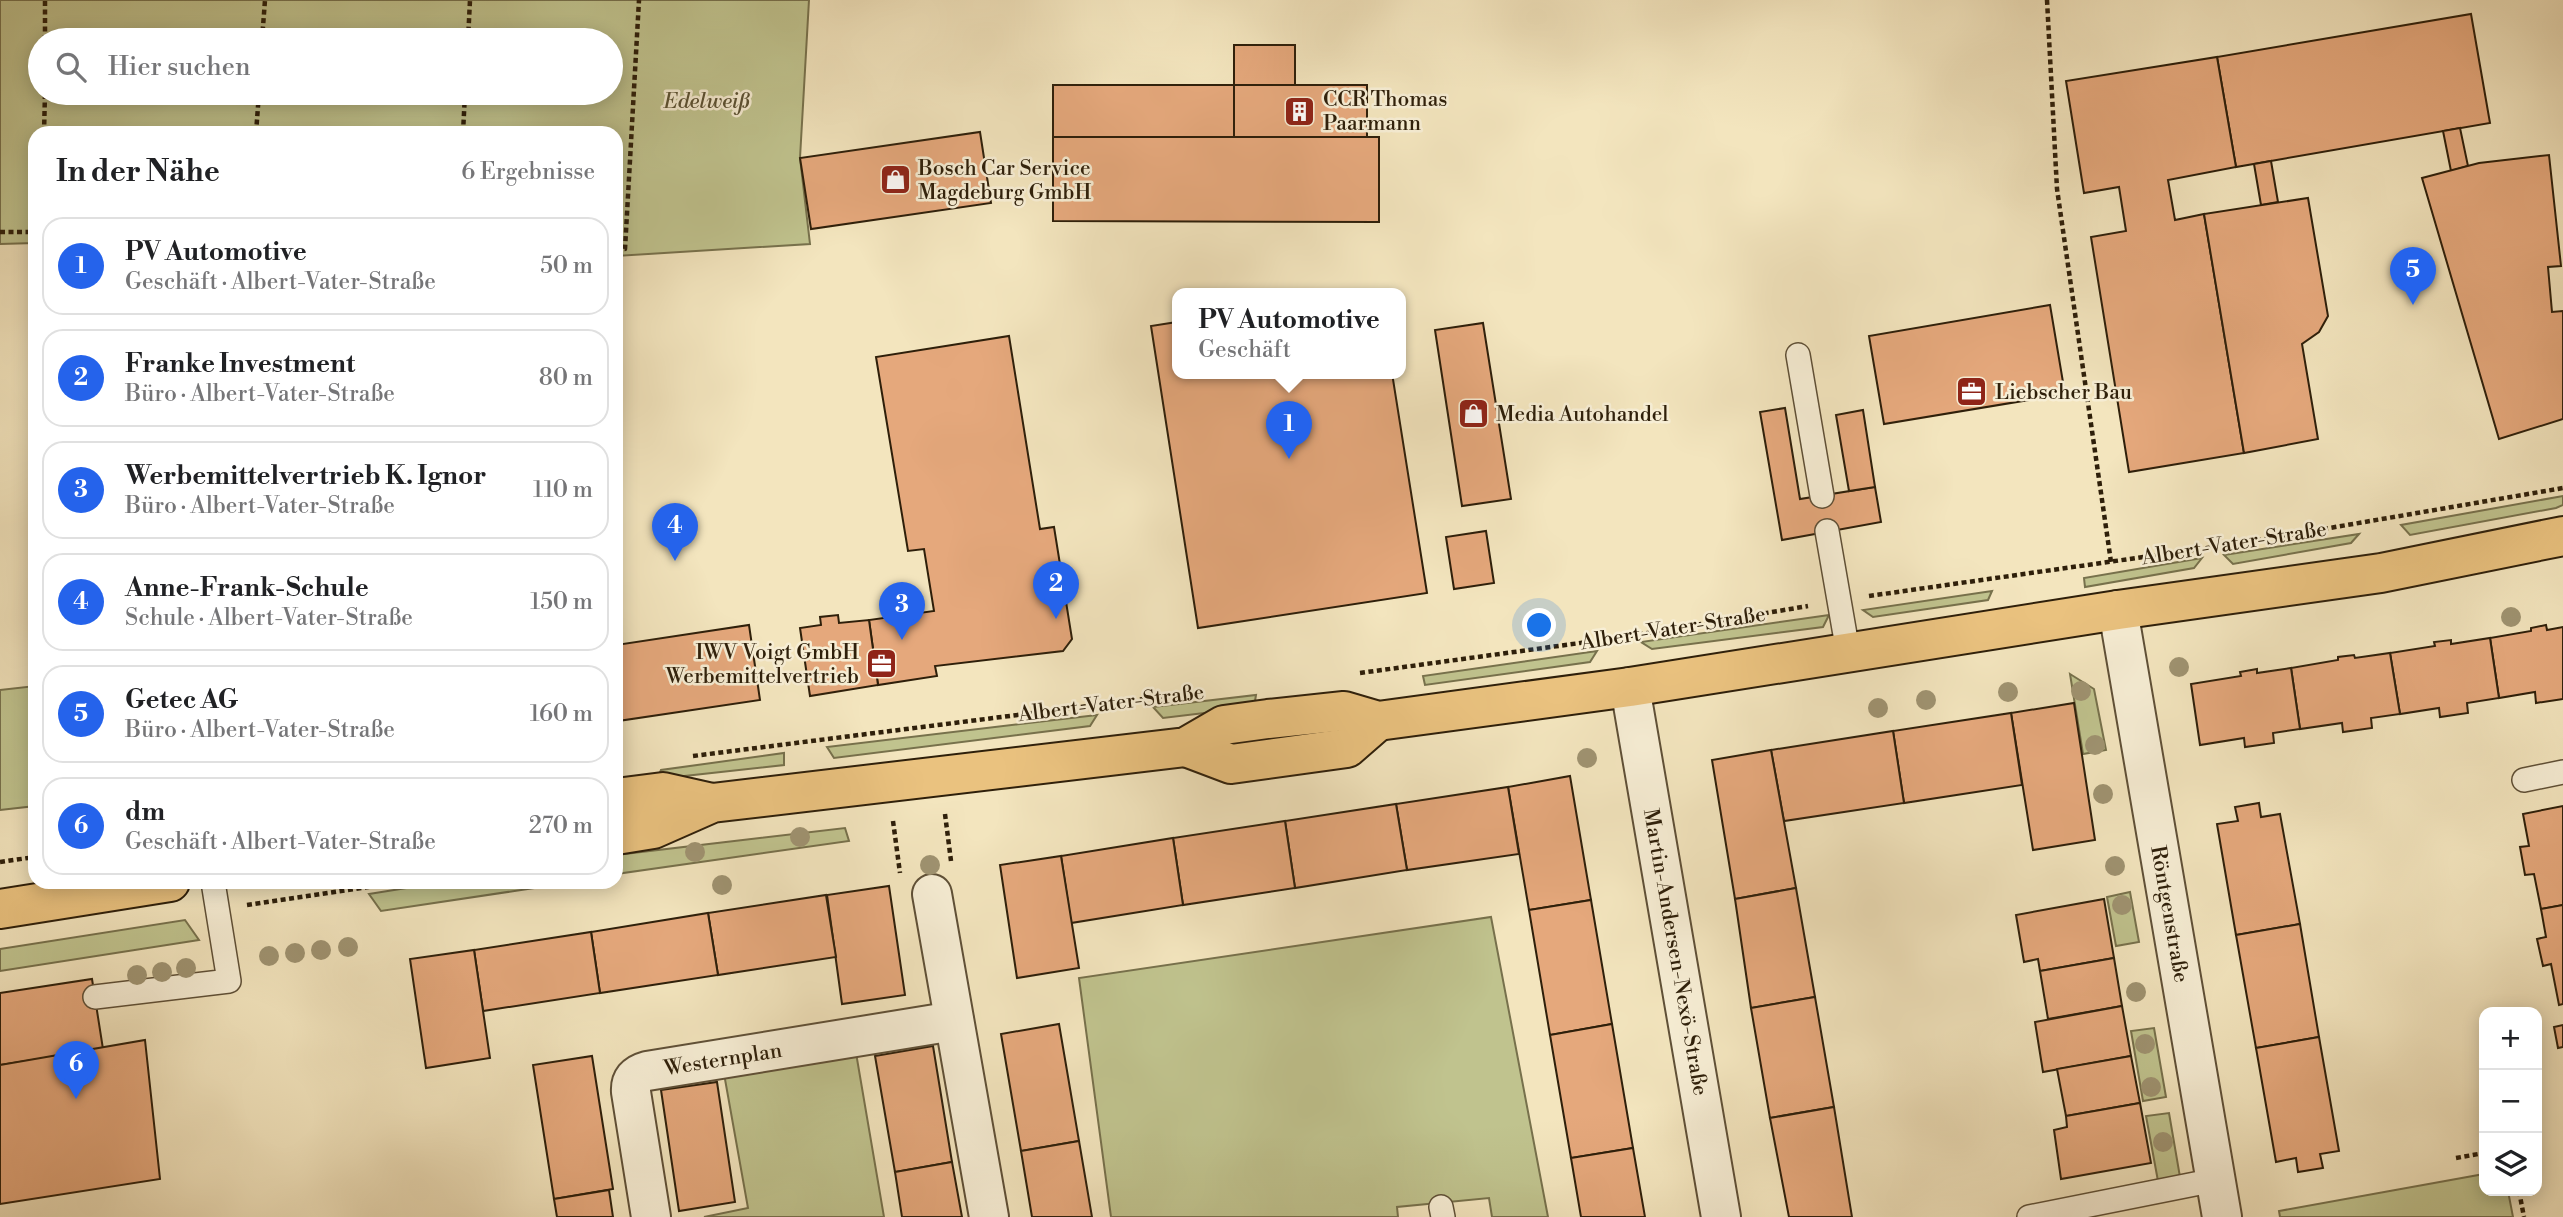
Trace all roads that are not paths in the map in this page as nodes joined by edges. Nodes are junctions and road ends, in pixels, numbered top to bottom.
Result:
1 (1798, 355) dead end
2 (1822, 496) dead end
3 (1827, 531) dead end
4 (2563, 536) edge
5 (2118, 610) junction
6 (1848, 652) junction
7 (1630, 687) junction
8 (2563, 772) edge
9 (2524, 780) dead end
10 (623, 797) edge
11 (712, 803) junction
12 (623, 834) edge
13 (126, 889) edge
14 (214, 889) edge
15 (932, 894) dead end
16 (0, 909) edge
17 (95, 997) dead end
18 (954, 1021) junction
19 (2216, 1180) junction
20 (651, 1217) edge
21 (989, 1217) edge
22 (1721, 1217) edge
23 (2029, 1217) edge
24 (2222, 1217) edge

1 - 2 lane
3 - 6 lane
4 - 5 main road
5 - 6 main road
5 - 19 street, Röntgenstraße
6 - 7 main road
7 - 11 main road
7 - 22 street, Martin-Andersen-Nexö-Straße
8 - 9 lane
10 - 11 main road
11 - 12 main road
13 - 16 main road
14 - 17 lane
15 - 18 street
18 - 20 street, Westernplan
18 - 21 street
19 - 23 lane
19 - 24 street, Röntgenstraße

